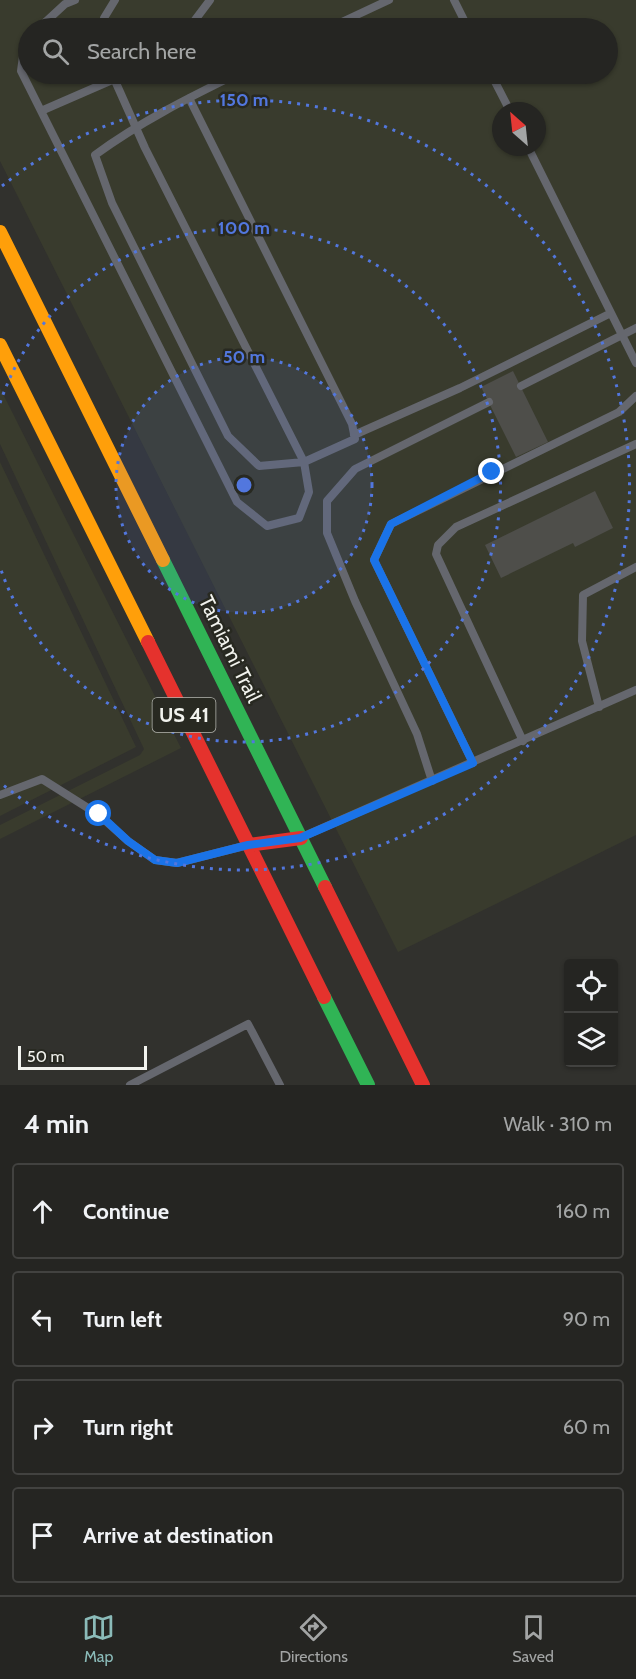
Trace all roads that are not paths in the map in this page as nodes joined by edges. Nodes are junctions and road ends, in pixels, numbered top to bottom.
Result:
1 (75, 0) edge
2 (115, 0) edge
3 (210, 0) edge
4 (389, 0) edge
5 (454, 0) edge
6 (50, 18) edge
7 (104, 18) edge
8 (196, 18) edge
9 (350, 18) edge
10 (463, 18) edge
11 (28, 84) edge
12 (97, 84) edge
13 (117, 84) edge
14 (217, 84) edge
15 (496, 84) edge
16 (189, 98) junction
17 (505, 102) edge
18 (41, 111) junction
19 (135, 125) junction
20 (532, 156) edge
21 (0, 232) edge
22 (611, 313) junction
23 (636, 328) edge
24 (622, 335) junction
25 (0, 345) edge
26 (636, 363) edge
27 (521, 386) dead end
28 (636, 396) edge
29 (489, 402) dead end
30 (354, 435) junction
31 (636, 444) edge
32 (304, 462) junction
33 (636, 567) edge
34 (636, 690) edge
35 (599, 707) junction
36 (523, 741) junction
37 (473, 763) junction
38 (432, 781) junction
39 (0, 795) edge
40 (300, 838) junction
41 (248, 845) junction
42 (130, 1085) edge
43 (280, 1085) edge
44 (368, 1085) edge
45 (423, 1085) edge

1 - 6 lane
2 - 7 lane
3 - 8 lane
4 - 9 lane
5 - 10 lane
11 - 18 lane
12 - 18 lane
13 - 19 lane
14 - 16 lane
15 - 17 lane
16 - 19 lane
16 - 30 lane
18 - 32 lane
19 - 32 lane
19 - 32 lane
20 - 22 lane
21 - 40 main road, Tamiami Trail / US 41
22 - 24 lane
22 - 30 lane
23 - 24 lane
24 - 26 lane
24 - 27 lane
25 - 41 main road, US 41
28 - 37 lane
29 - 38 lane
30 - 32 lane
31 - 36 lane
33 - 35 lane
34 - 35 lane
35 - 36 lane
36 - 37 lane
37 - 38 lane
38 - 40 lane
39 - 41 lane
40 - 41 main road
40 - 45 main road, Tamiami Trail / US 41
41 - 44 main road, US 41
42 - 43 lane

